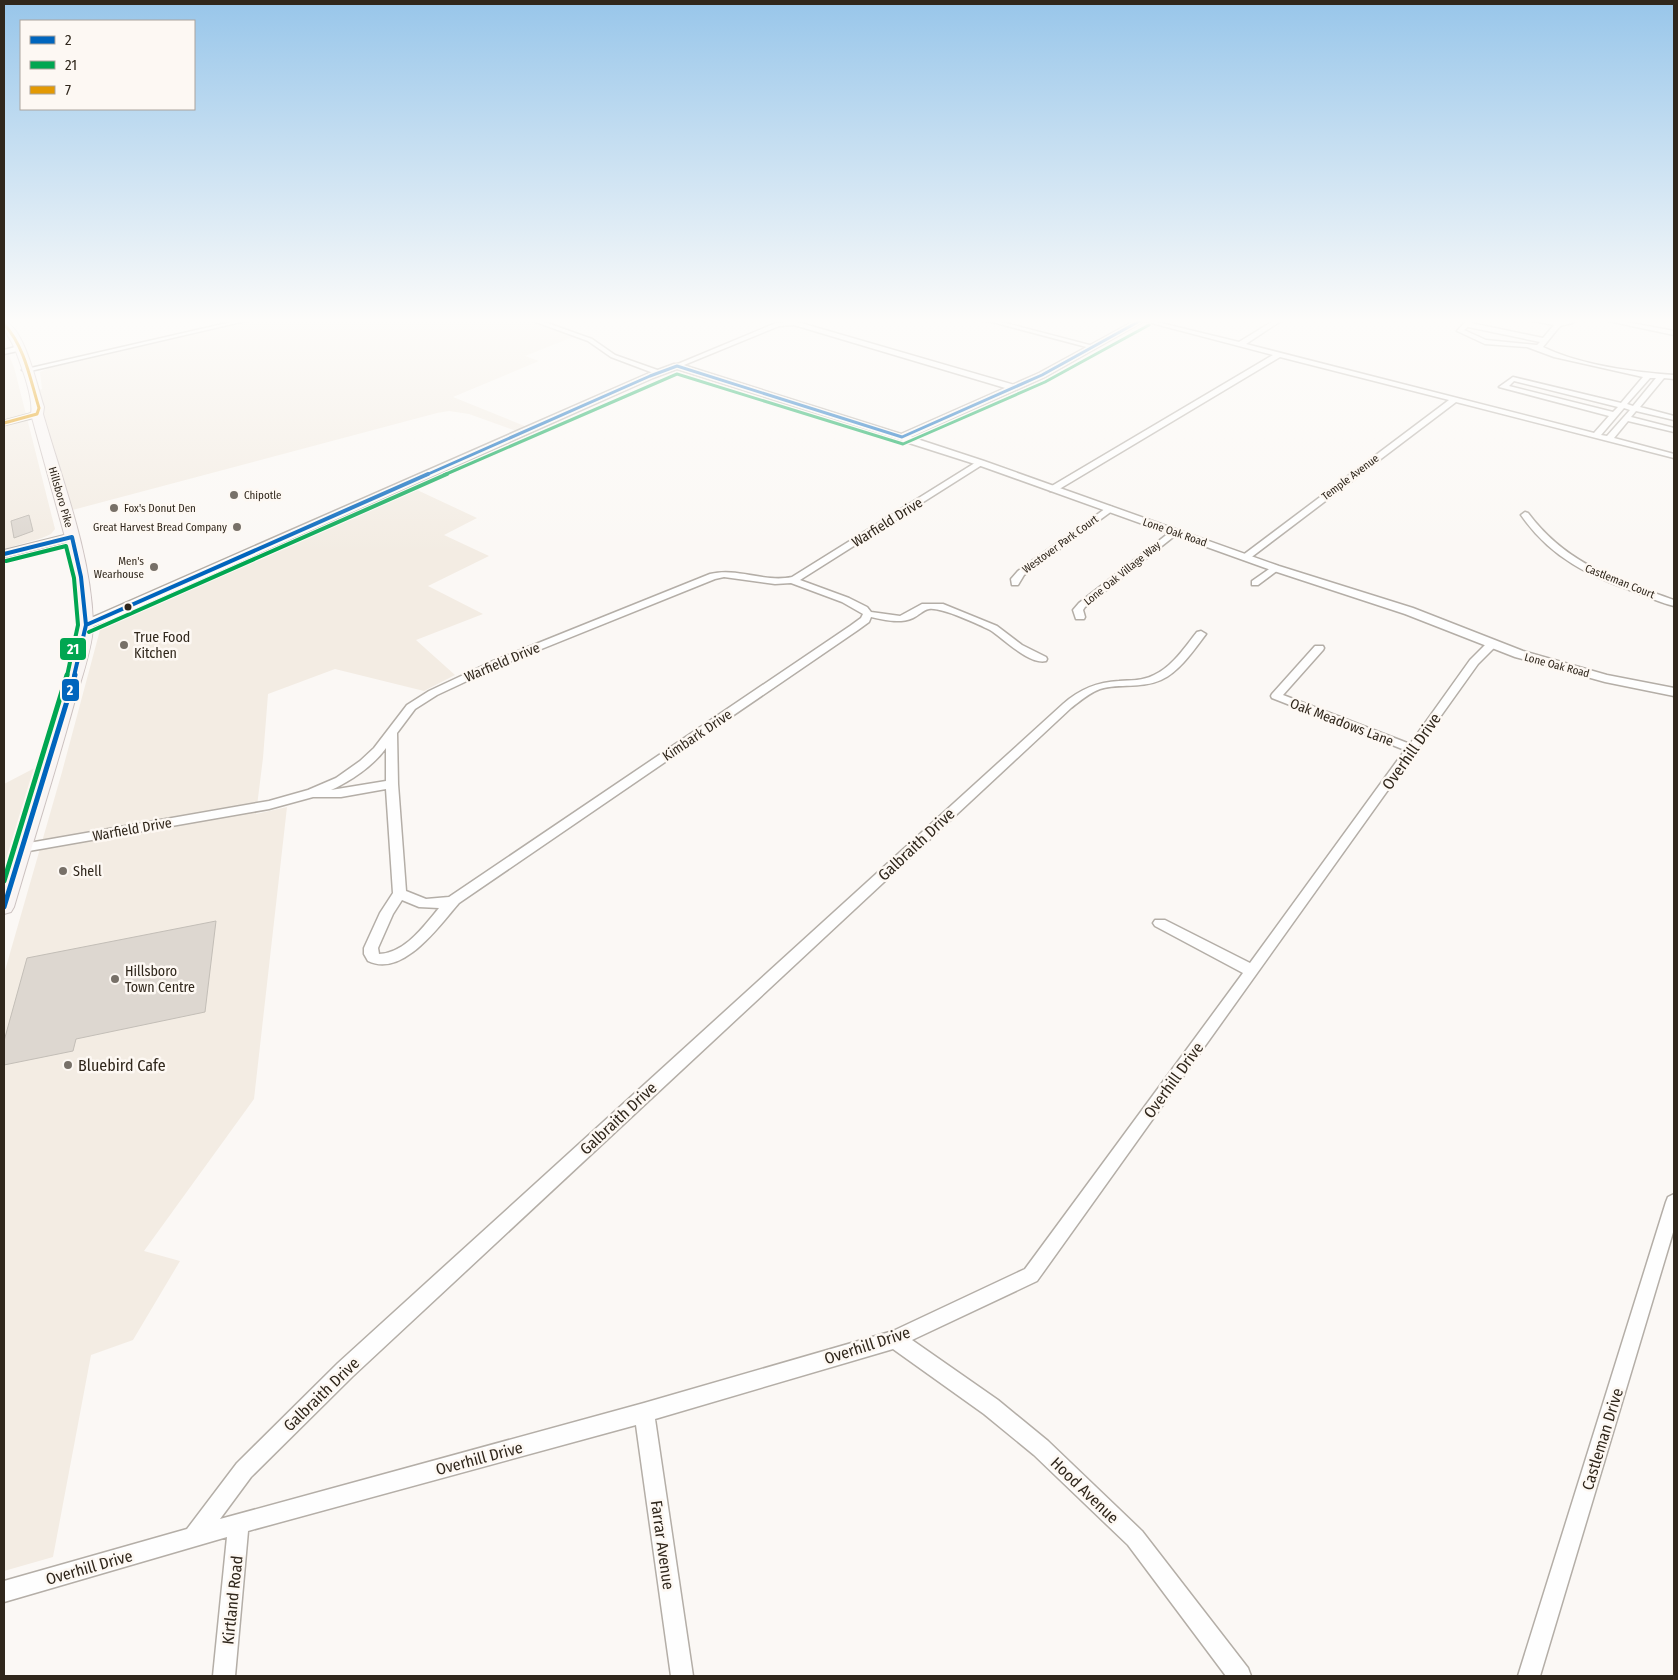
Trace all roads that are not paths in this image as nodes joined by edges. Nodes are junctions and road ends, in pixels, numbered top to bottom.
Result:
1 (35, 396) edge
2 (604, 396) edge
3 (773, 396) edge
4 (996, 396) edge
5 (1208, 396) edge
6 (1445, 396) edge
7 (1540, 396) edge
8 (1587, 396) edge
9 (1630, 396) edge
10 (1648, 396) edge
11 (1455, 399) junction
12 (1623, 405) junction
13 (1634, 408) junction
14 (37, 414) junction
15 (1614, 415) junction
16 (1626, 418) junction
17 (1674, 418) edge
18 (4, 423) edge
19 (1674, 430) edge
20 (1596, 436) junction
21 (902, 437) junction
22 (1609, 439) junction
23 (1674, 456) edge
24 (980, 464) junction
25 (1053, 489) junction
26 (1110, 509) junction
27 (1525, 515) dead end
28 (1174, 532) junction
29 (72, 536) junction
30 (4, 554) edge
31 (1246, 557) junction
32 (1275, 568) junction
33 (792, 580) junction
34 (1015, 582) dead end
35 (1255, 584) dead end
36 (1674, 603) edge
37 (868, 614) junction
38 (1080, 617) dead end
39 (86, 624) junction
40 (1201, 634) dead end
41 (1490, 644) junction
42 (1319, 648) dead end
43 (1042, 659) dead end
44 (1674, 692) edge
45 (392, 733) junction
46 (1413, 749) junction
47 (392, 784) junction
48 (312, 793) junction
49 (15, 858) edge
50 (400, 893) junction
51 (454, 900) junction
52 (4, 907) edge
53 (1160, 922) dead end
54 (1252, 971) junction
55 (1674, 1202) edge
56 (894, 1339) junction
57 (644, 1413) junction
58 (239, 1523) junction
59 (193, 1538) junction
60 (4, 1592) edge
61 (224, 1676) edge
62 (682, 1676) edge
63 (1240, 1676) edge
64 (1529, 1676) edge

1 - 14 main road, Hillsboro Pike
2 - 39 street
3 - 21 street, Lone Oak Road
4 - 21 street
5 - 25 street
6 - 11 street
7 - 15 street
8 - 12 street
9 - 12 street
10 - 13 street
11 - 20 street
11 - 31 street, Temple Avenue
12 - 13 street
12 - 15 street
13 - 16 street
13 - 17 street
14 - 18 street
14 - 29 main road, Hillsboro Pike
15 - 20 street
16 - 19 street
16 - 22 street
20 - 22 street
21 - 24 street, Lone Oak Road
22 - 23 street
24 - 25 street, Lone Oak Road
24 - 33 street, Warfield Drive
25 - 26 street, Lone Oak Road
26 - 28 street, Lone Oak Road
26 - 34 street, Westover Park Court
27 - 36 street, Castleman Court
28 - 31 street, Lone Oak Road
28 - 38 street, Lone Oak Village Way
29 - 30 main road
29 - 39 main road, Hillsboro Pike
31 - 32 street, Lone Oak Road
32 - 35 street
32 - 41 street, Lone Oak Road
33 - 37 street
33 - 45 street, Warfield Drive
37 - 43 street
37 - 51 street, Kimbark Drive
39 - 49 main road, Hillsboro Pike
40 - 59 street, Galbraith Drive
41 - 44 street, Lone Oak Road
41 - 46 street, Overhill Drive
42 - 46 street, Oak Meadows Lane
45 - 47 street
45 - 48 street, Warfield Drive
46 - 54 street, Overhill Drive
47 - 48 street
47 - 50 street
48 - 49 street, Warfield Drive
49 - 52 main road, Hillsboro Pike
50 - 51 street, Kimbark Drive
50 - 51 street, Kimbark Drive
53 - 54 street
54 - 56 street, Overhill Drive
55 - 64 street, Castleman Drive
56 - 57 street, Overhill Drive
56 - 63 street, Hood Avenue
57 - 58 street, Overhill Drive
57 - 62 street, Farrar Avenue
58 - 59 street, Overhill Drive
58 - 61 street, Kirtland Road
59 - 60 street, Overhill Drive

